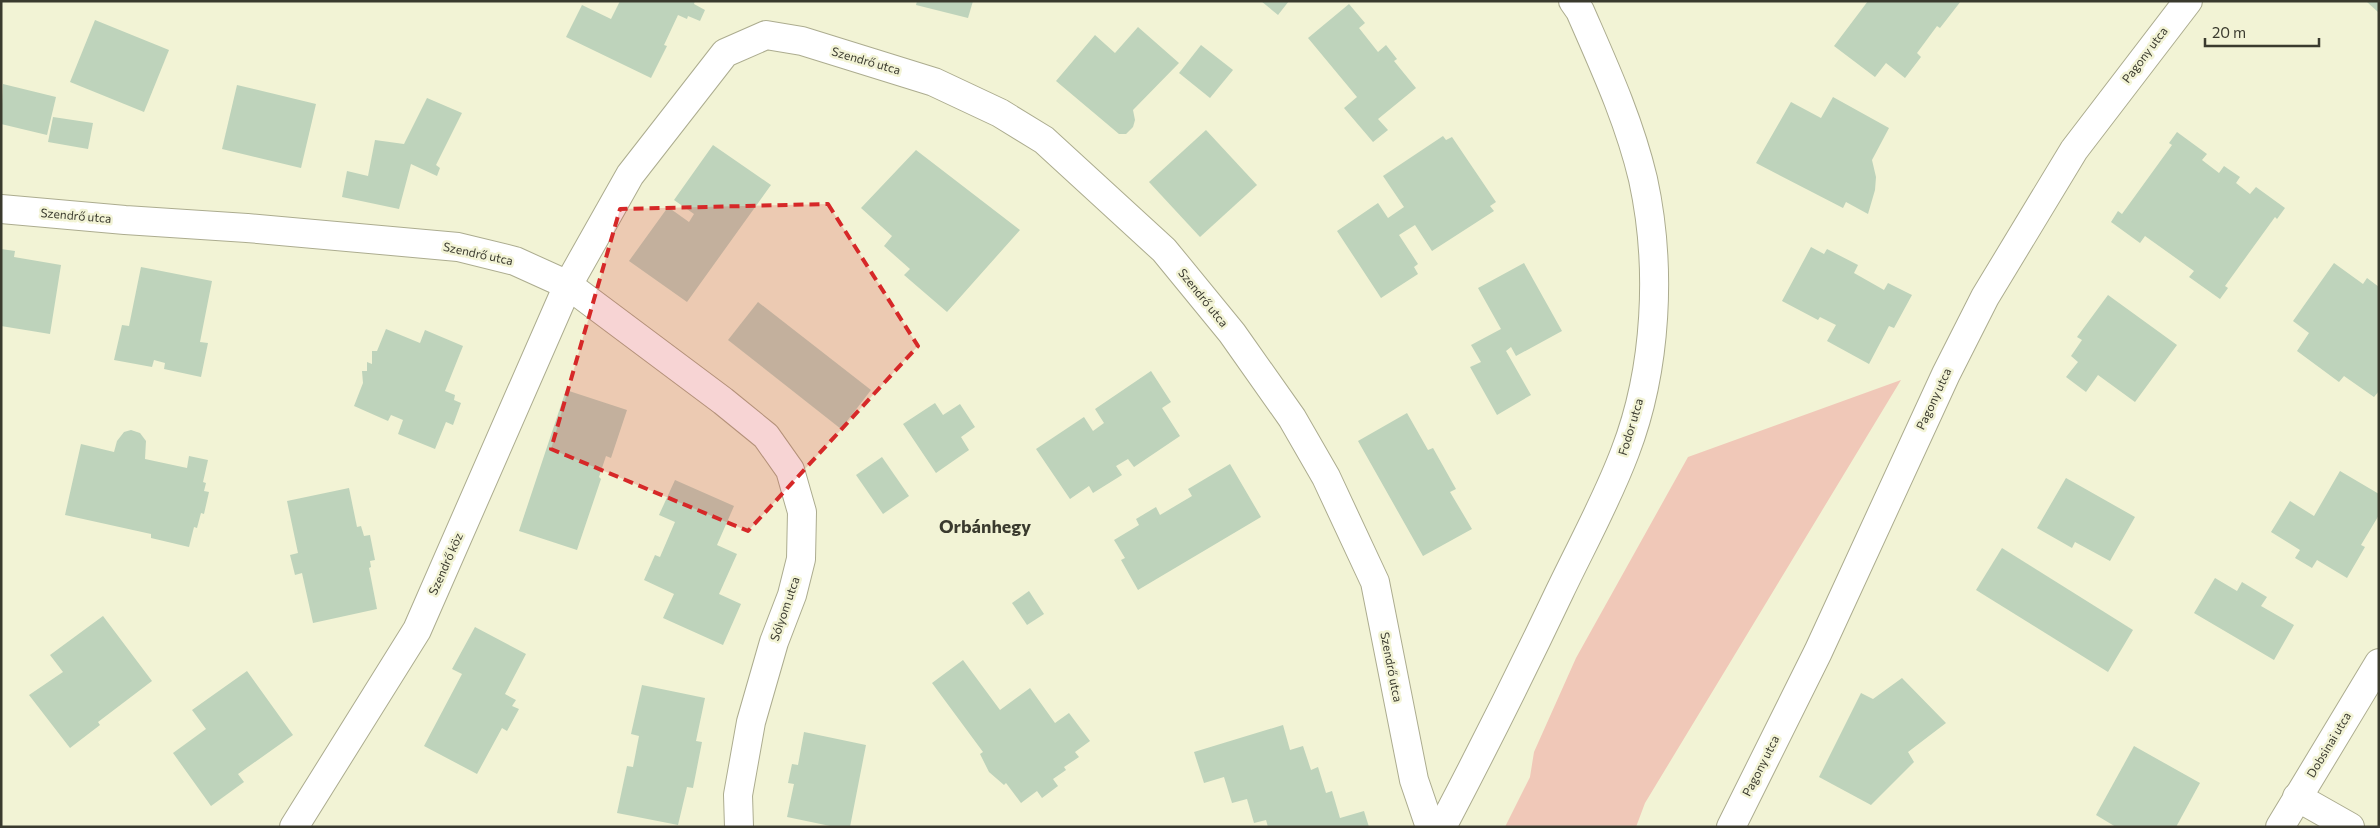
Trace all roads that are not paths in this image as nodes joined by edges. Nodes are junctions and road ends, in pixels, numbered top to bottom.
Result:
1 (1573, 1) edge
2 (2188, 1) edge
3 (1, 209) edge
4 (568, 285) junction
5 (2379, 663) edge
6 (2297, 797) junction
7 (294, 827) edge
8 (739, 827) edge
9 (1430, 827) edge
10 (1442, 827) edge
11 (1731, 827) edge
12 (2280, 827) edge
13 (2350, 827) edge

1 - 10 street, Fodor utca
2 - 11 street, Pagony utca
3 - 4 street, Szendrő utca
4 - 7 street, Szendrő köz
4 - 8 street, Sólyom utca
4 - 9 street, Szendrő utca
5 - 6 street, Dobsinai utca
6 - 12 street, Dobsinai utca
6 - 13 street

